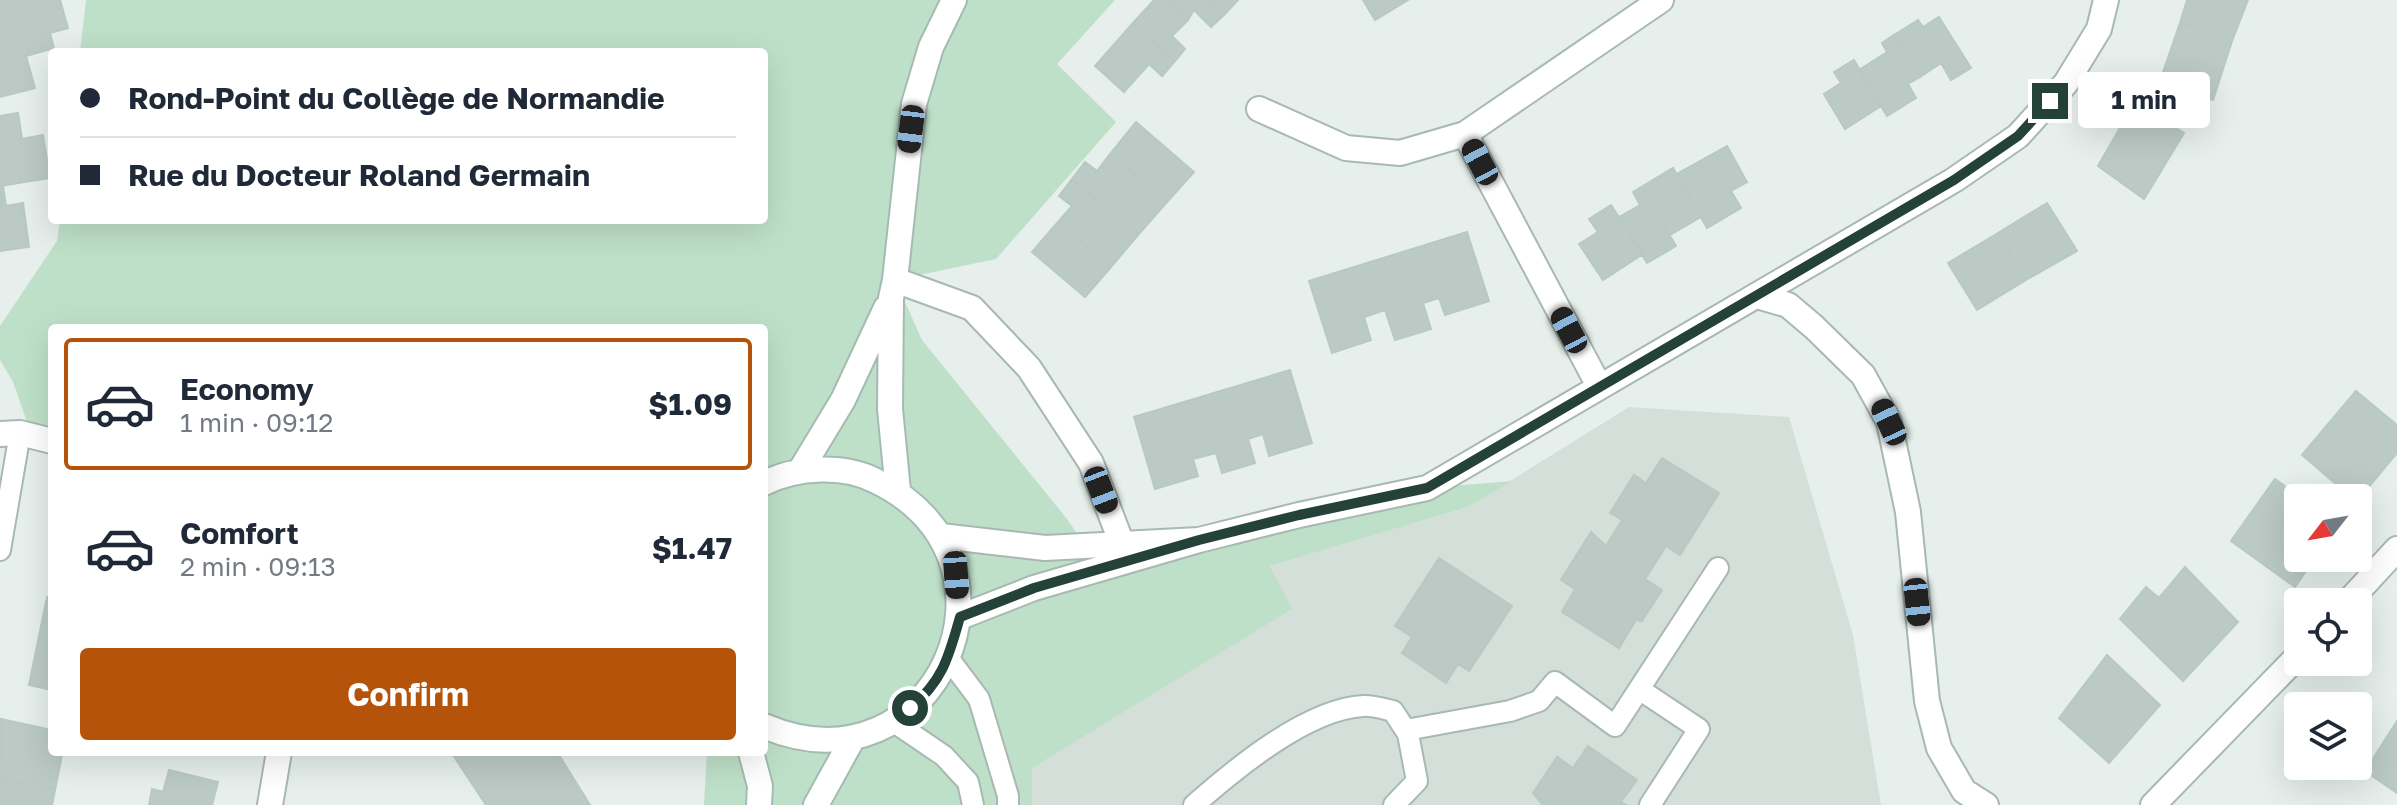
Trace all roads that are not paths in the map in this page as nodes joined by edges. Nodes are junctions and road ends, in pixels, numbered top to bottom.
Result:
1 (954, 0) edge
2 (1661, 0) edge
3 (2106, 0) edge
4 (1259, 109) dead end
5 (1465, 134) junction
6 (893, 289) junction
7 (1757, 296) junction
8 (1599, 386) junction
9 (10, 434) edge
10 (48, 440) edge
11 (800, 471) junction
12 (768, 482) edge
13 (898, 491) junction
14 (941, 536) junction
15 (1199, 540) junction
16 (1122, 544) junction
17 (2397, 549) edge
18 (0, 550) edge
19 (1718, 568) dead end
20 (2361, 588) edge
21 (960, 617) junction
22 (949, 659) junction
23 (2284, 670) edge
24 (1639, 689) junction
25 (894, 722) junction
26 (768, 727) edge
27 (1406, 730) junction
28 (853, 738) junction
29 (278, 756) edge
30 (752, 756) edge
31 (1960, 798) edge
32 (270, 805) edge
33 (759, 805) edge
34 (816, 805) edge
35 (973, 805) edge
36 (1008, 805) edge
37 (1194, 805) edge
38 (1394, 805) edge
39 (1650, 805) edge
40 (1986, 805) edge
41 (2153, 805) edge

1 - 6 street
2 - 5 street
3 - 7 street
4 - 5 street
5 - 8 street
6 - 11 street
6 - 13 street
6 - 16 street
7 - 8 street
7 - 31 street
8 - 15 street
9 - 10 street
9 - 18 lane
11 - 12 street
11 - 13 street
13 - 14 street
14 - 16 street
14 - 21 street
15 - 16 street
15 - 21 street
17 - 20 street
19 - 24 lane
21 - 22 street
22 - 25 street
22 - 36 lane
23 - 41 street
24 - 27 lane
24 - 39 lane
25 - 28 street
25 - 35 lane
26 - 28 street
27 - 37 lane
27 - 38 lane
28 - 34 street
29 - 32 street
30 - 33 street
31 - 40 street

